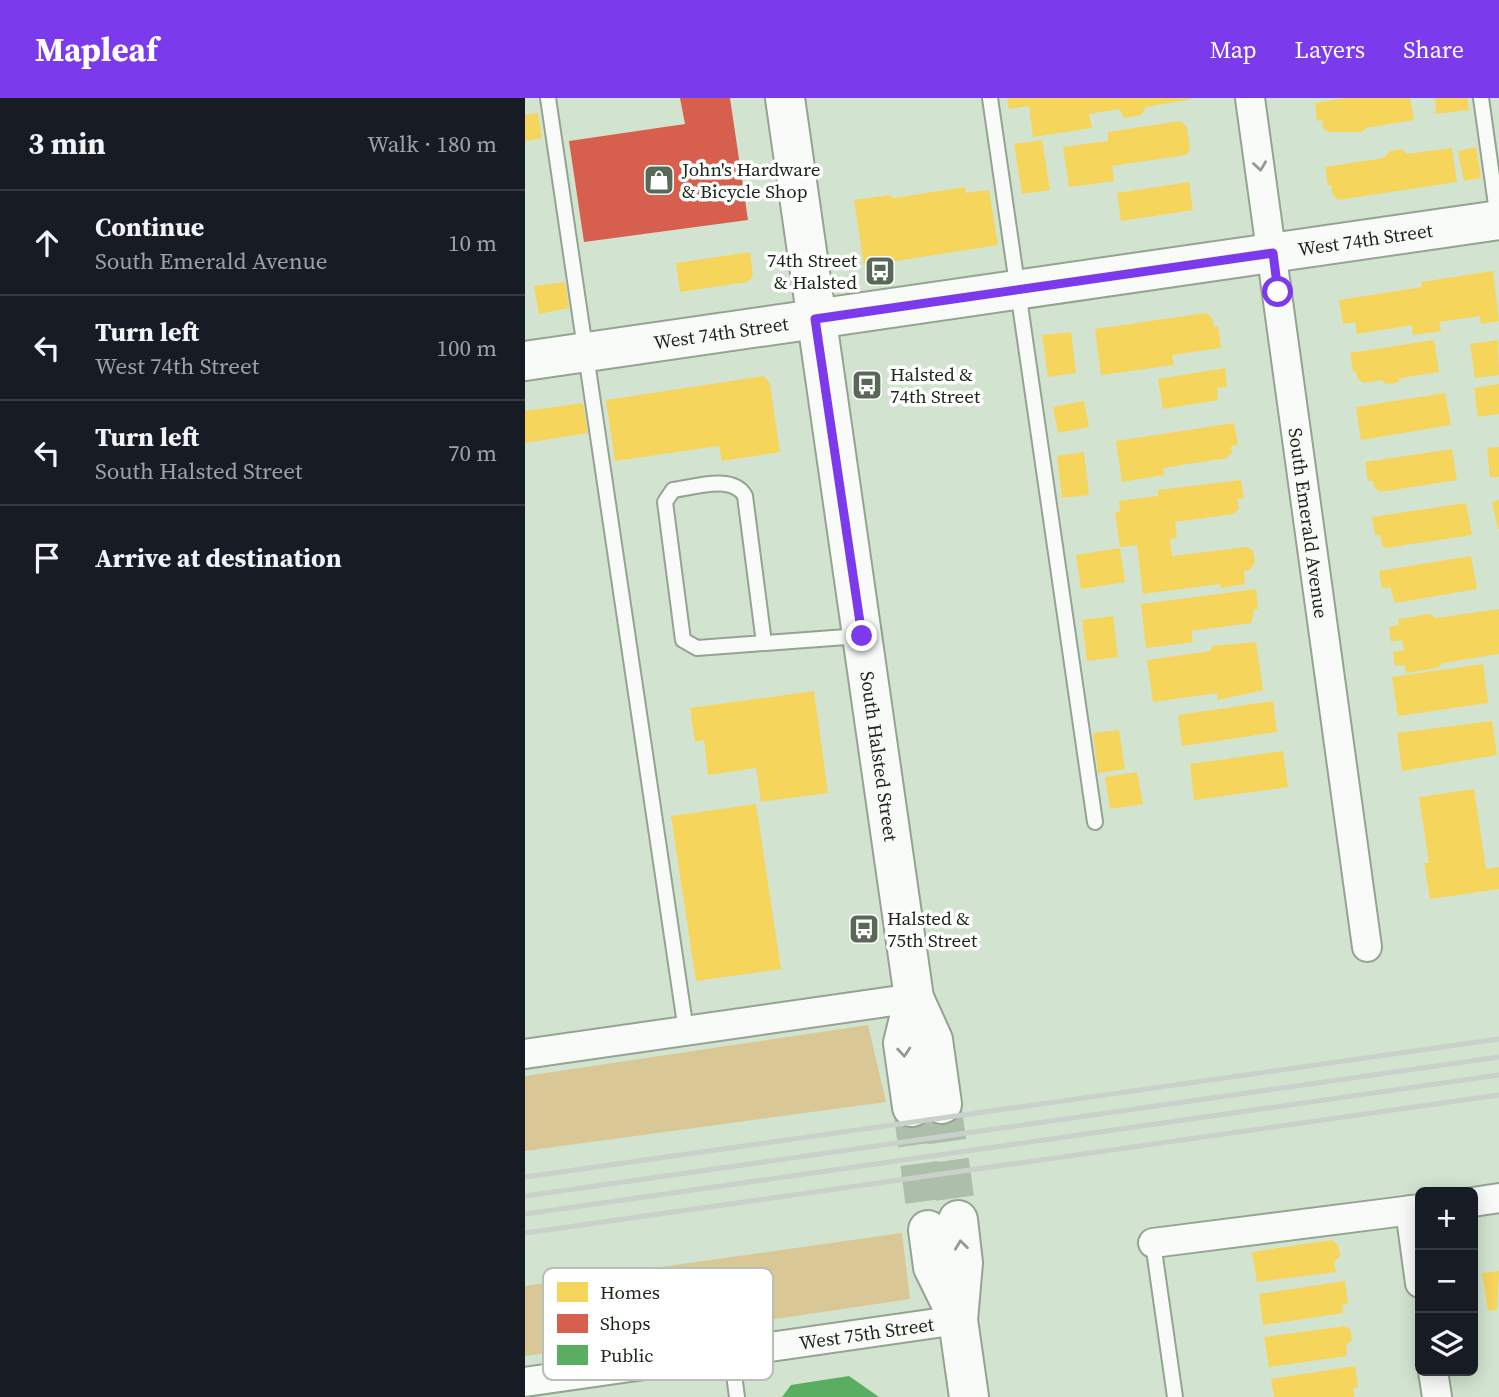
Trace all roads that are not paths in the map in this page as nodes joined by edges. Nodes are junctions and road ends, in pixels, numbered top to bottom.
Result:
1 (548, 98) edge
2 (785, 98) edge
3 (991, 98) edge
4 (1250, 98) edge
5 (1481, 98) edge
6 (1499, 223) edge
7 (1273, 253) junction
8 (1017, 290) junction
9 (815, 319) junction
10 (584, 353) junction
11 (525, 361) edge
12 (862, 636) junction
13 (764, 643) junction
14 (1095, 822) dead end
15 (1367, 947) dead end
16 (914, 998) junction
17 (687, 1031) junction
18 (525, 1054) edge
19 (927, 1105) tunnel mouth
20 (1499, 1198) edge
21 (1478, 1201) edge
22 (1415, 1209) edge
23 (943, 1225) tunnel mouth
24 (1153, 1243) joint
25 (958, 1320) junction
26 (773, 1346) edge
27 (1434, 1376) edge
28 (543, 1378) edge
29 (525, 1381) edge
30 (969, 1397) edge
31 (1175, 1397) edge
32 (1437, 1397) edge

1 - 10 lane
2 - 9 main road, South Halsted Street
3 - 8 lane
4 -> 7 street, South Emerald Avenue
5 - 6 lane
6 - 7 main road, West 74th Street
7 - 8 main road, West 74th Street
7 - 15 street, South Emerald Avenue
8 - 9 main road, West 74th Street
8 - 14 lane
9 - 10 main road, West 74th Street
9 - 12 main road, South Halsted Street
10 - 11 main road, West 74th Street
10 - 17 lane
12 - 13 lane
12 - 16 main road, South Halsted Street
13 - 13 lane
16 - 17 street
16 - 19 main road, South Halsted Street
17 - 18 street
20 - 21 street
22 - 24 street
23 - 25 main road
24 - 31 lane
25 - 26 street, West 75th Street
25 - 30 main road
27 - 32 street
28 - 29 street, West 75th Street

